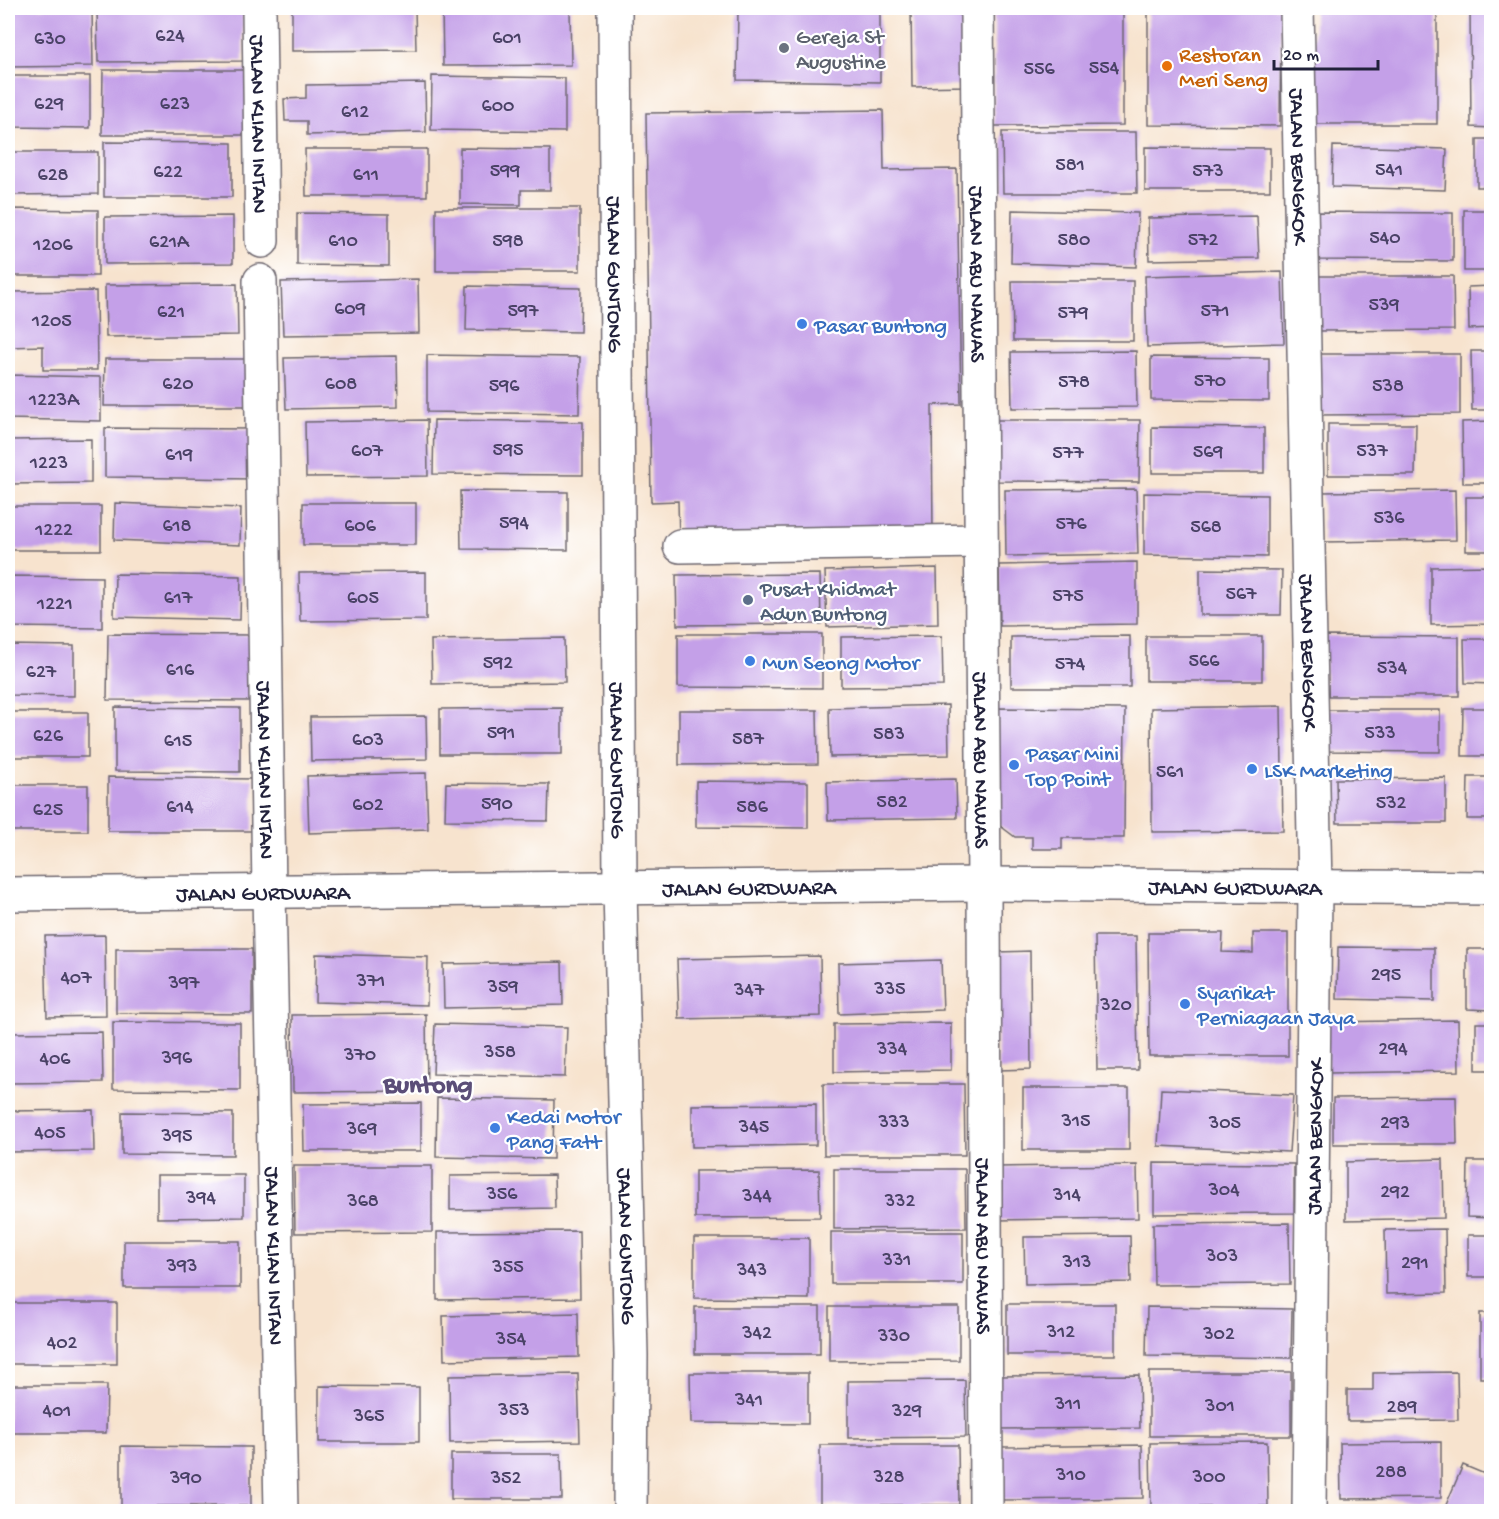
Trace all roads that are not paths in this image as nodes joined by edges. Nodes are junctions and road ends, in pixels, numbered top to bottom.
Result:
1 (259, 8) edge
2 (615, 8) edge
3 (977, 8) edge
4 (1297, 8) edge
5 (262, 241) dead end
6 (261, 281) dead end
7 (981, 541) junction
8 (680, 546) dead end
9 (984, 884) junction
10 (1315, 887) junction
11 (1491, 888) edge
12 (620, 889) junction
13 (268, 892) junction
14 (8, 894) edge
15 (282, 1512) edge
16 (630, 1512) edge
17 (986, 1512) edge
18 (1309, 1512) edge

1 - 5 street, JALAN KLIAN INTAN
2 - 12 street, JALAN GUNTONG
3 - 7 street, JALAN ABU NAWAS
4 - 10 street, JALAN BENGKOK
6 - 13 street, JALAN KLIAN INTAN
7 - 8 street
7 - 9 street, JALAN ABU NAWAS
9 - 10 street, JALAN GURDWARA
9 - 12 street, JALAN GURDWARA
9 - 17 street, JALAN ABU NAWAS
10 - 11 street, JALAN GURDWARA
10 - 18 street, JALAN BENGKOK
12 - 13 street, JALAN GURDWARA
12 - 16 street, JALAN GUNTONG
13 - 14 street, JALAN GURDWARA
13 - 15 street, JALAN KLIAN INTAN

